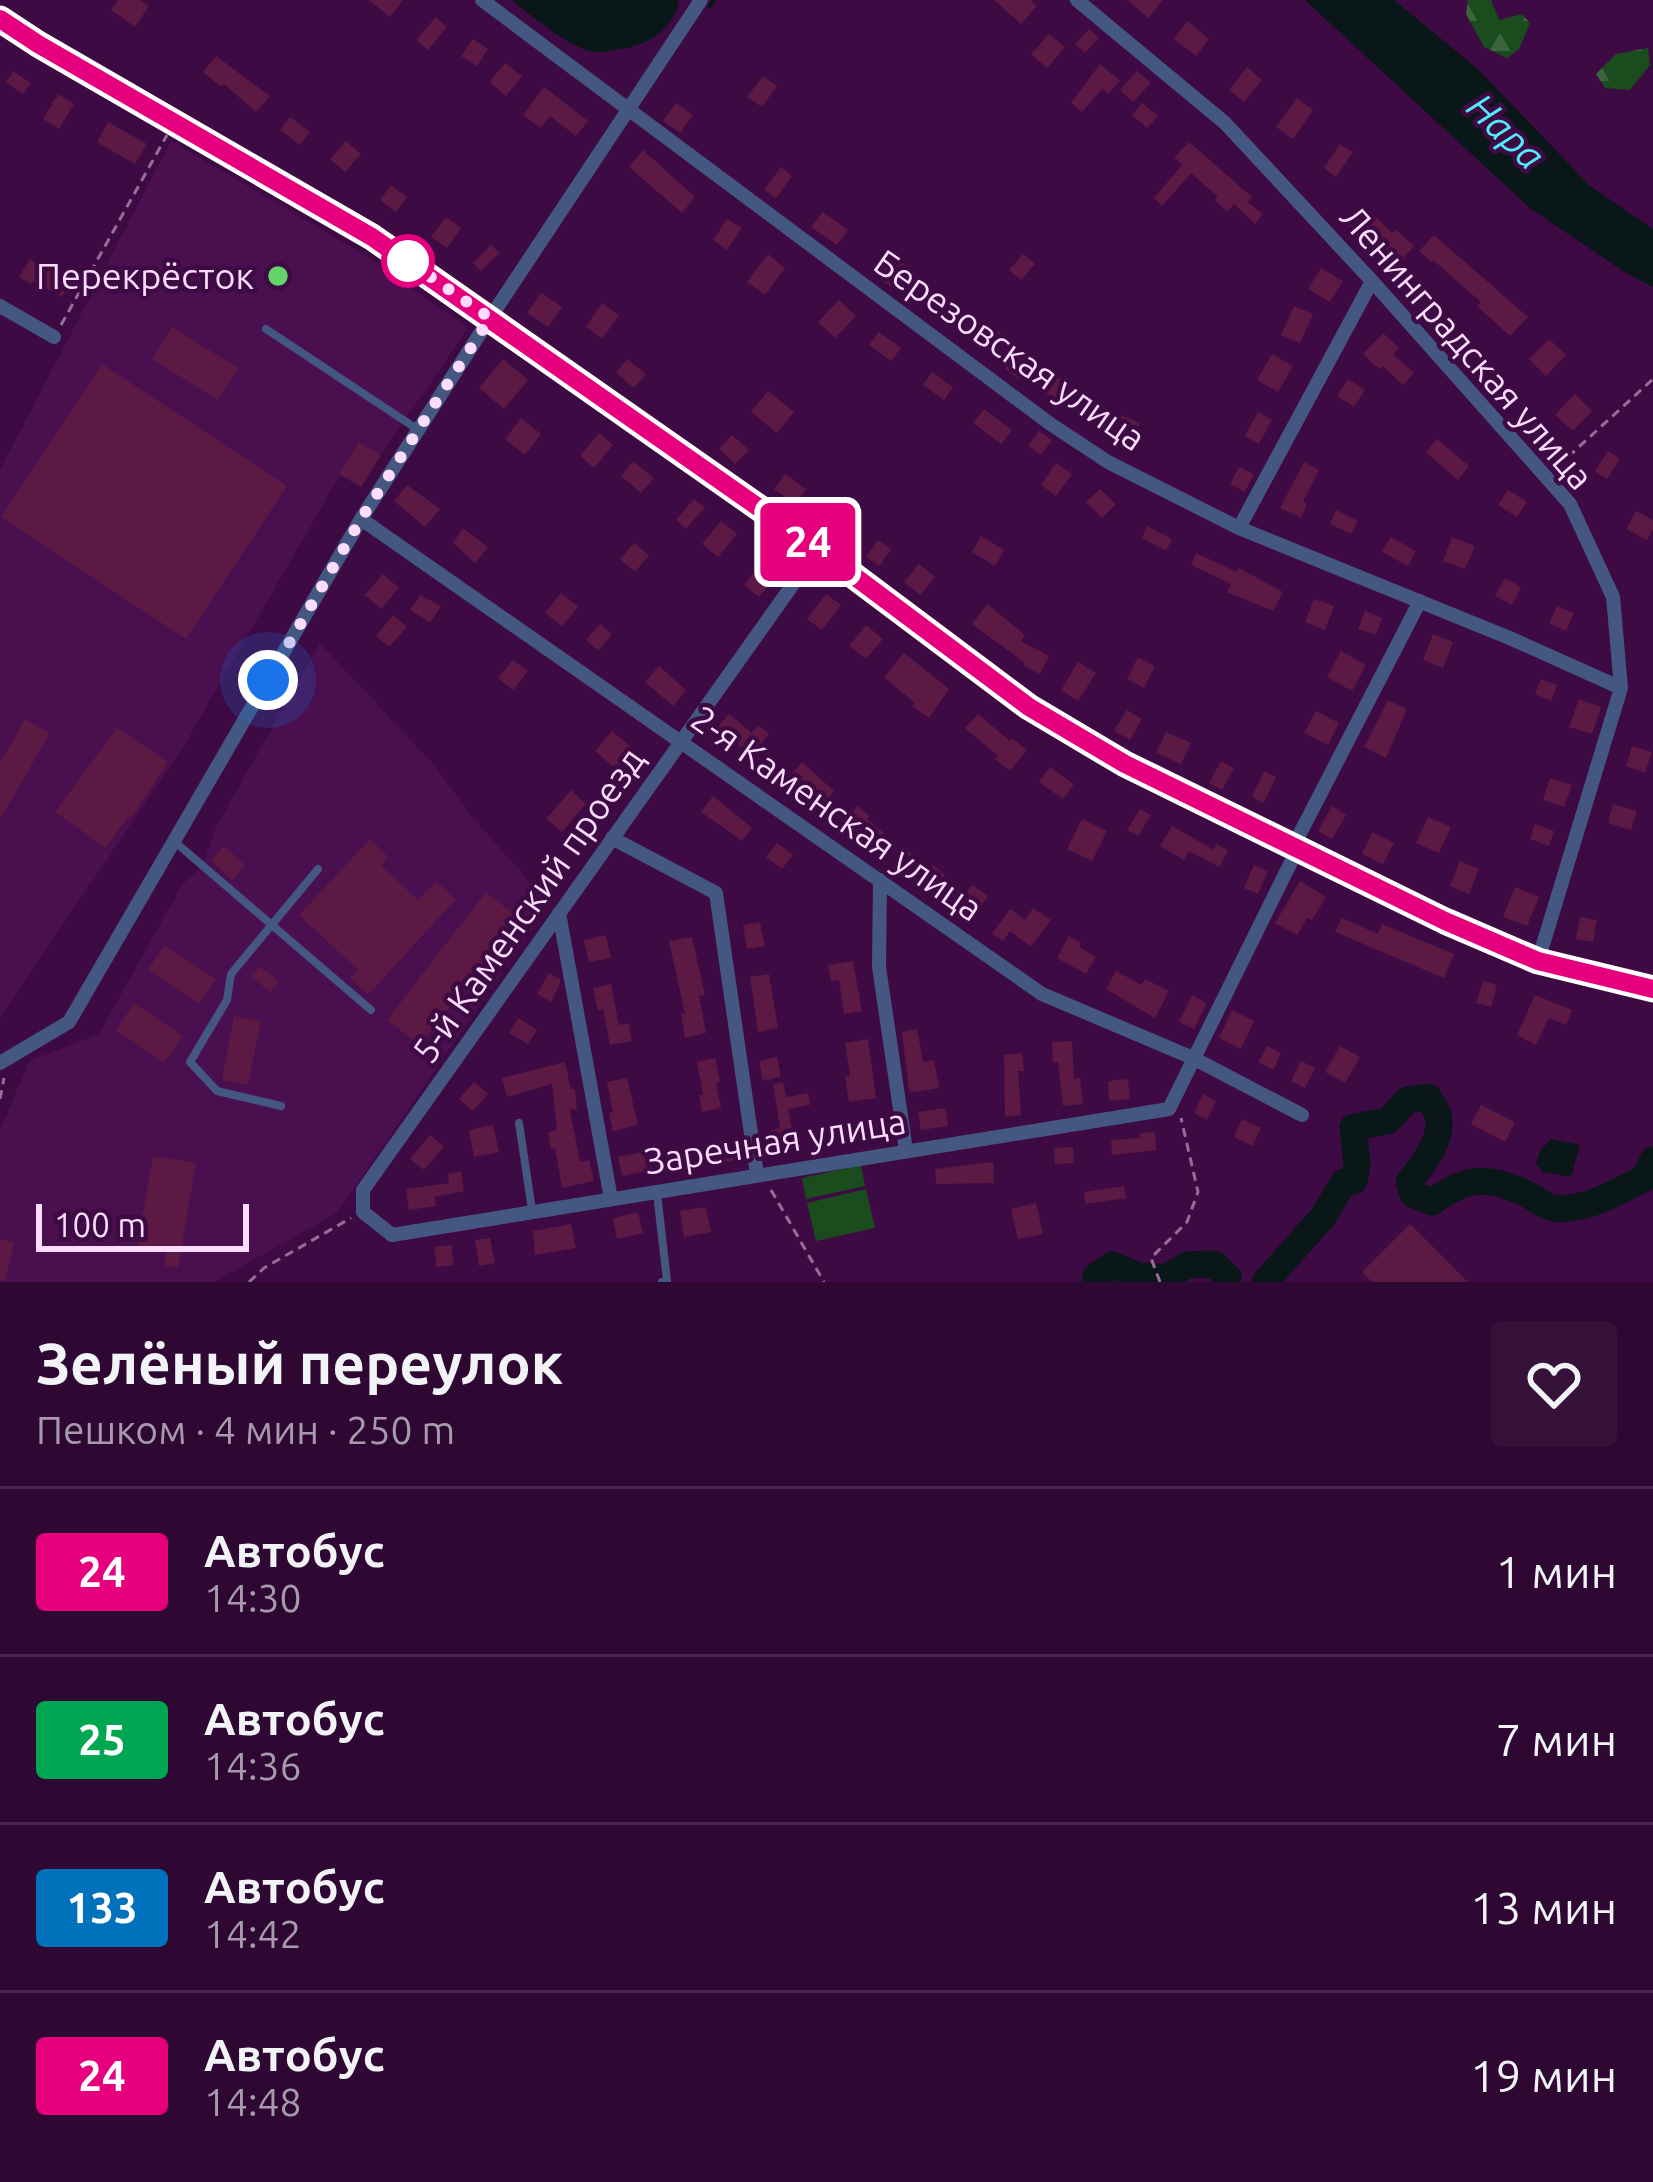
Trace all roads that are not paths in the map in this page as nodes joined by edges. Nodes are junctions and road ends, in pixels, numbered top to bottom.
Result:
1 (482, 0) edge
2 (701, 0) edge
3 (1077, 0) edge
4 (0, 19) edge
5 (630, 109) junction
6 (1372, 281) junction
7 (0, 306) edge
8 (490, 318) junction
9 (266, 328) dead end
10 (54, 337) road end
11 (418, 430) junction
12 (361, 519) junction
13 (1239, 528) junction
14 (818, 549) junction
15 (1420, 602) junction
16 (1621, 688) junction
17 (681, 740) junction
18 (612, 838) junction
19 (174, 841) junction
20 (1294, 845) junction
21 (318, 868) dead end
22 (880, 880) junction
23 (559, 913) junction
24 (271, 924) junction
25 (1538, 961) junction
26 (1653, 989) edge
27 (371, 1010) dead end
28 (1193, 1058) junction
29 (4, 1061) edge
30 (281, 1106) dead end
31 (1302, 1115) dead end
32 (519, 1123) dead end
33 (906, 1150) junction
34 (760, 1175) junction
35 (656, 1191) junction
36 (610, 1199) junction
37 (532, 1212) junction
38 (392, 1234) joint
39 (662, 1282) edge

1 - 5 street, Березовская улица
2 - 5 street
3 - 6 street, Ленинградская улица
4 - 8 street
5 - 8 street
5 - 13 street, Березовская улица
6 - 13 street
6 - 16 street, Ленинградская улица
7 - 10 street
8 - 11 street
8 - 14 street
9 - 11 lane
11 - 12 street
12 - 17 street, 2-я Каменская улица
12 - 19 street
13 - 15 street, Березовская улица
14 - 17 street, 5-й Каменский проезд
14 - 20 street
15 - 16 street, Березовская улица
15 - 20 street
16 - 25 street, Ленинградская улица
17 - 18 street, 5-й Каменский проезд
17 - 22 street, 2-я Каменская улица
18 - 23 street, 5-й Каменский проезд
18 - 34 street
19 - 24 lane
19 - 29 street
20 - 25 street
20 - 28 street
21 - 24 lane
22 - 28 street, 2-я Каменская улица
22 - 33 street
23 - 36 street
23 - 38 street, 5-й Каменский проезд
24 - 27 lane
24 - 30 lane
25 - 26 street
28 - 31 street, 2-я Каменская улица
28 - 33 street, Заречная улица
32 - 37 lane
33 - 34 street, Заречная улица
34 - 35 street, Заречная улица
35 - 36 street, Заречная улица
35 - 39 lane
36 - 37 street, Заречная улица
37 - 38 street, Заречная улица

